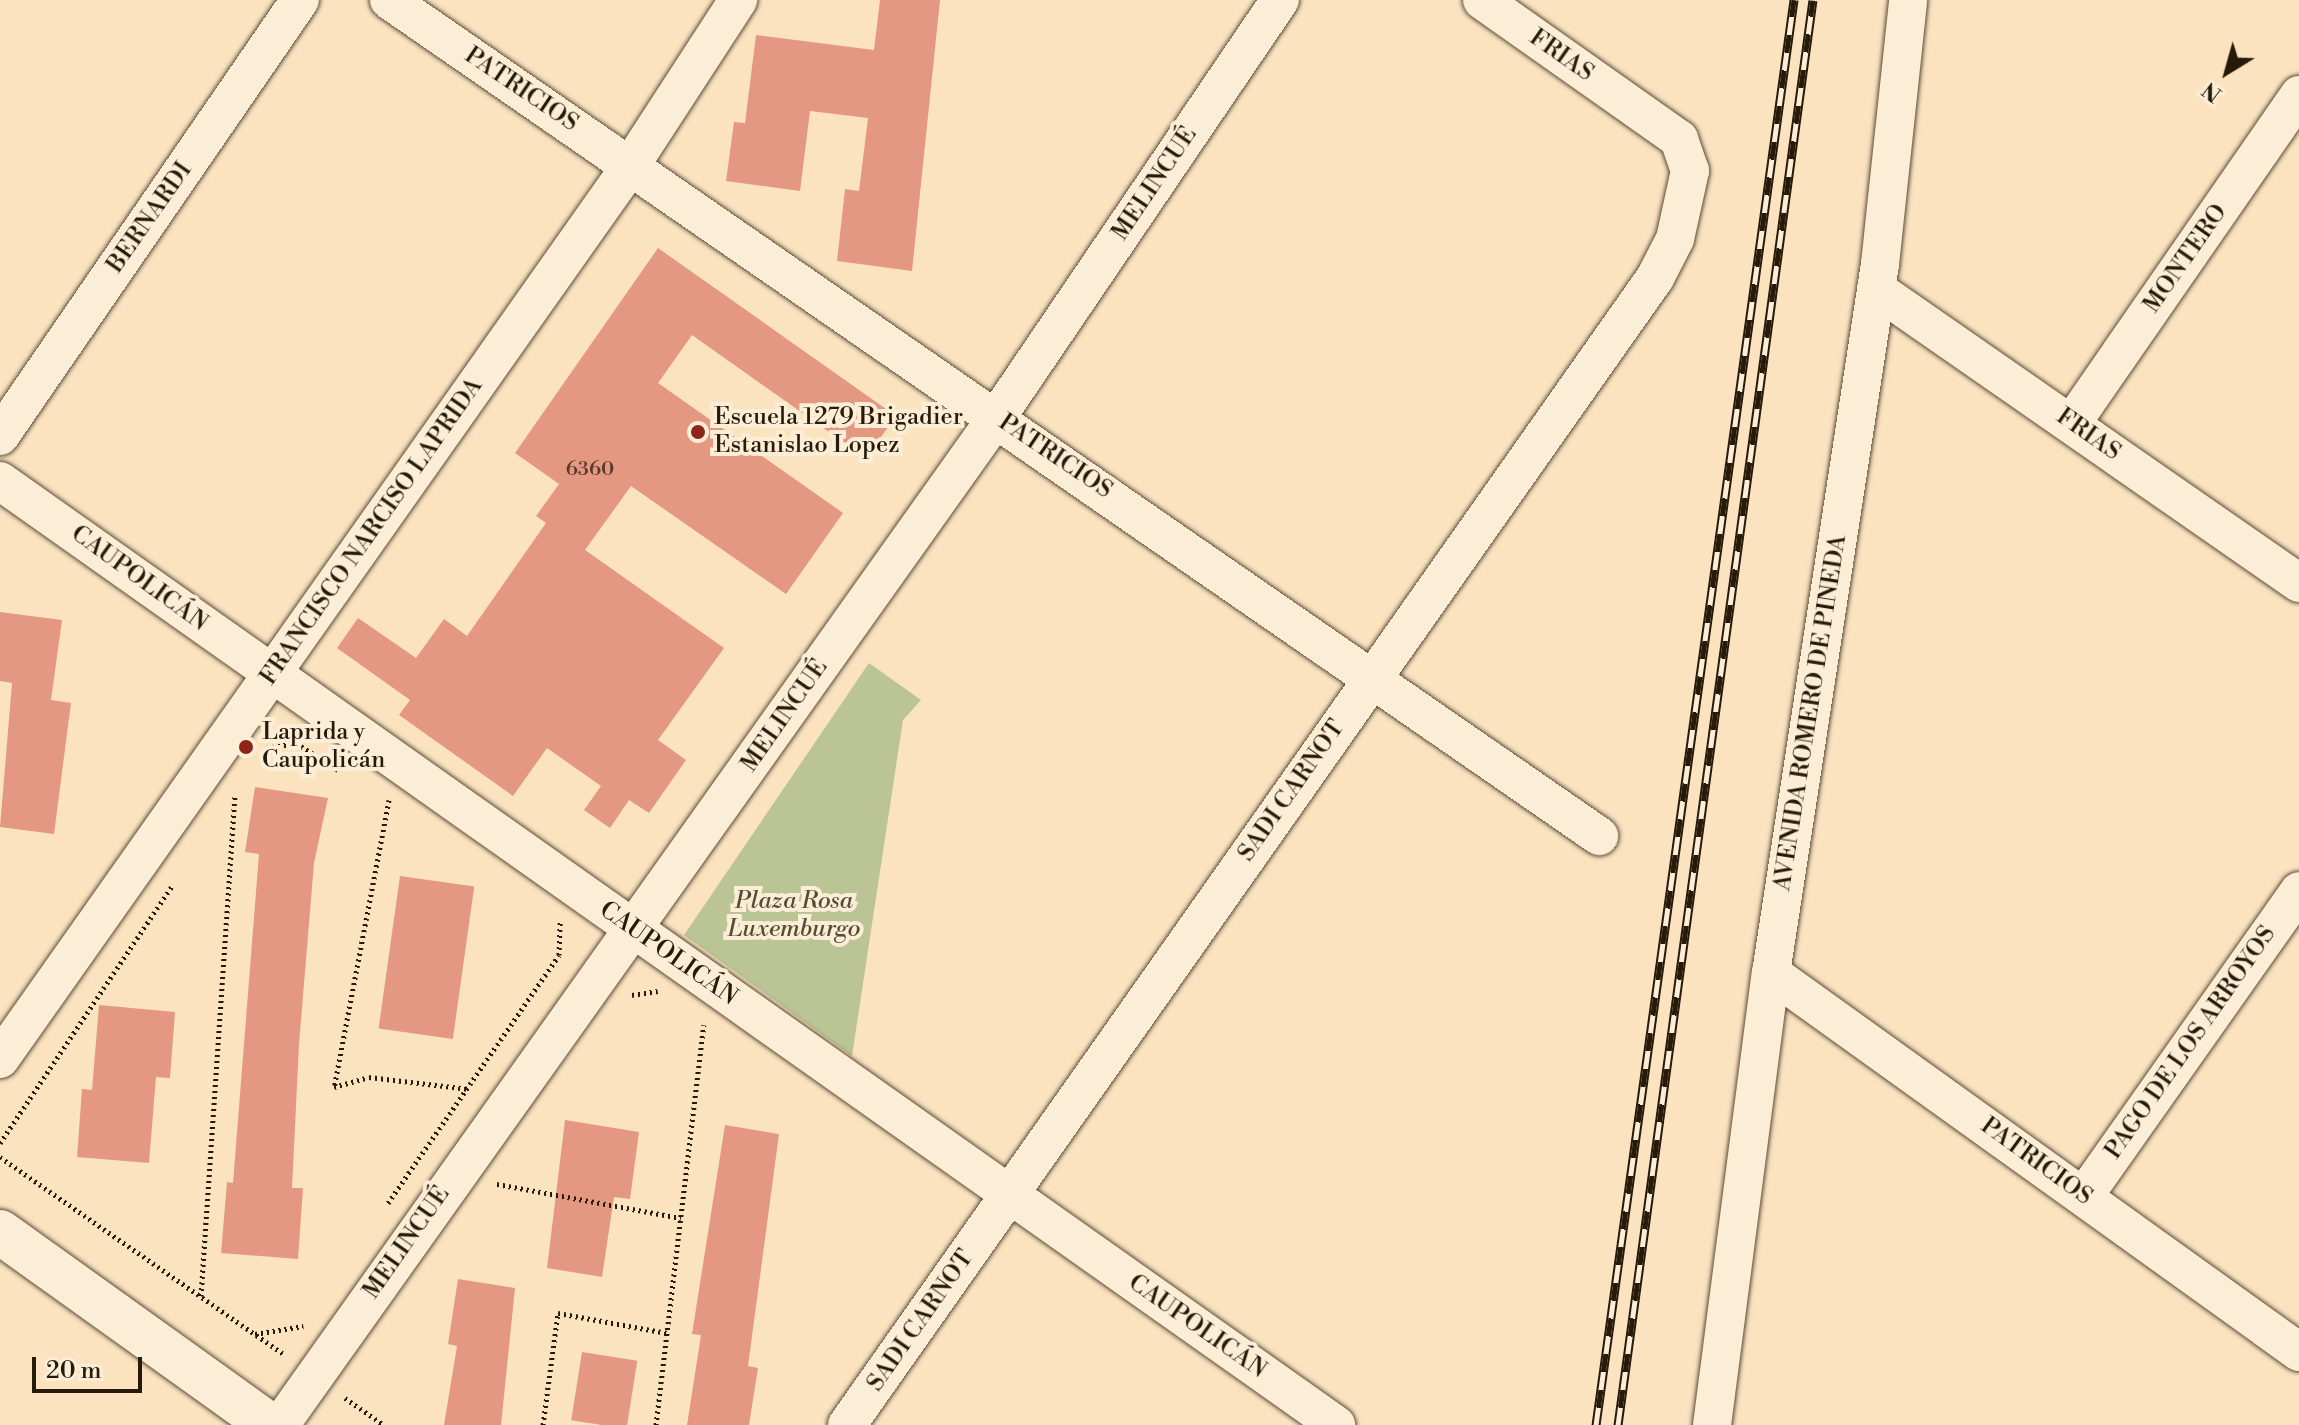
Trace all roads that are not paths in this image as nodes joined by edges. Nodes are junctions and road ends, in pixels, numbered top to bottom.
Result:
1 (300, 0) edge
2 (389, 0) edge
3 (738, 0) edge
4 (1280, 0) edge
5 (1482, 0) edge
6 (1908, 0) edge
7 (2299, 95) edge
8 (1679, 139) joint
9 (631, 165) junction
10 (1876, 289) junction
11 (997, 417) junction
12 (2072, 423) junction
13 (0, 436) edge
14 (0, 481) edge
15 (2299, 583) edge
16 (271, 675) junction
17 (1373, 675) junction
18 (1599, 836) dead end
19 (2299, 891) edge
20 (634, 930) junction
21 (1771, 973) junction
22 (0, 1059) edge
23 (1010, 1196) junction
24 (2084, 1196) junction
25 (0, 1232) edge
26 (2299, 1352) edge
27 (270, 1425) edge
28 (280, 1425) edge
29 (847, 1425) edge
30 (1336, 1425) edge
31 (1712, 1425) edge

1 - 13 street, BERNARDI
2 - 9 street, PATRICIOS
3 - 9 street, FRANCISCO NARCISO LAPRIDA
4 - 11 street, MELINCUÉ
5 - 8 street, FRIAS
6 - 10 street, AVENIDA ROMERO DE PINEDA
7 - 12 street, MONTERO
8 - 17 street, SADI CARNOT
9 - 11 street, PATRICIOS
9 - 16 street, FRANCISCO NARCISO LAPRIDA
10 - 12 street, FRIAS
10 - 21 street, AVENIDA ROMERO DE PINEDA
11 - 17 street, PATRICIOS
11 - 20 street, MELINCUÉ
12 - 15 street, FRIAS
14 - 16 street, CAUPOLICÁN
16 - 20 street, CAUPOLICÁN
16 - 22 street, FRANCISCO NARCISO LAPRIDA
17 - 18 street, PATRICIOS
17 - 23 street, SADI CARNOT
19 - 24 street, PAGO DE LOS ARROYOS
20 - 23 street, CAUPOLICÁN
20 - 28 street, MELINCUÉ
21 - 24 street, PATRICIOS
21 - 31 street, AVENIDA ROMERO DE PINEDA
23 - 29 street, SADI CARNOT
23 - 30 street, CAUPOLICÁN
24 - 26 street, PATRICIOS
25 - 27 main road

